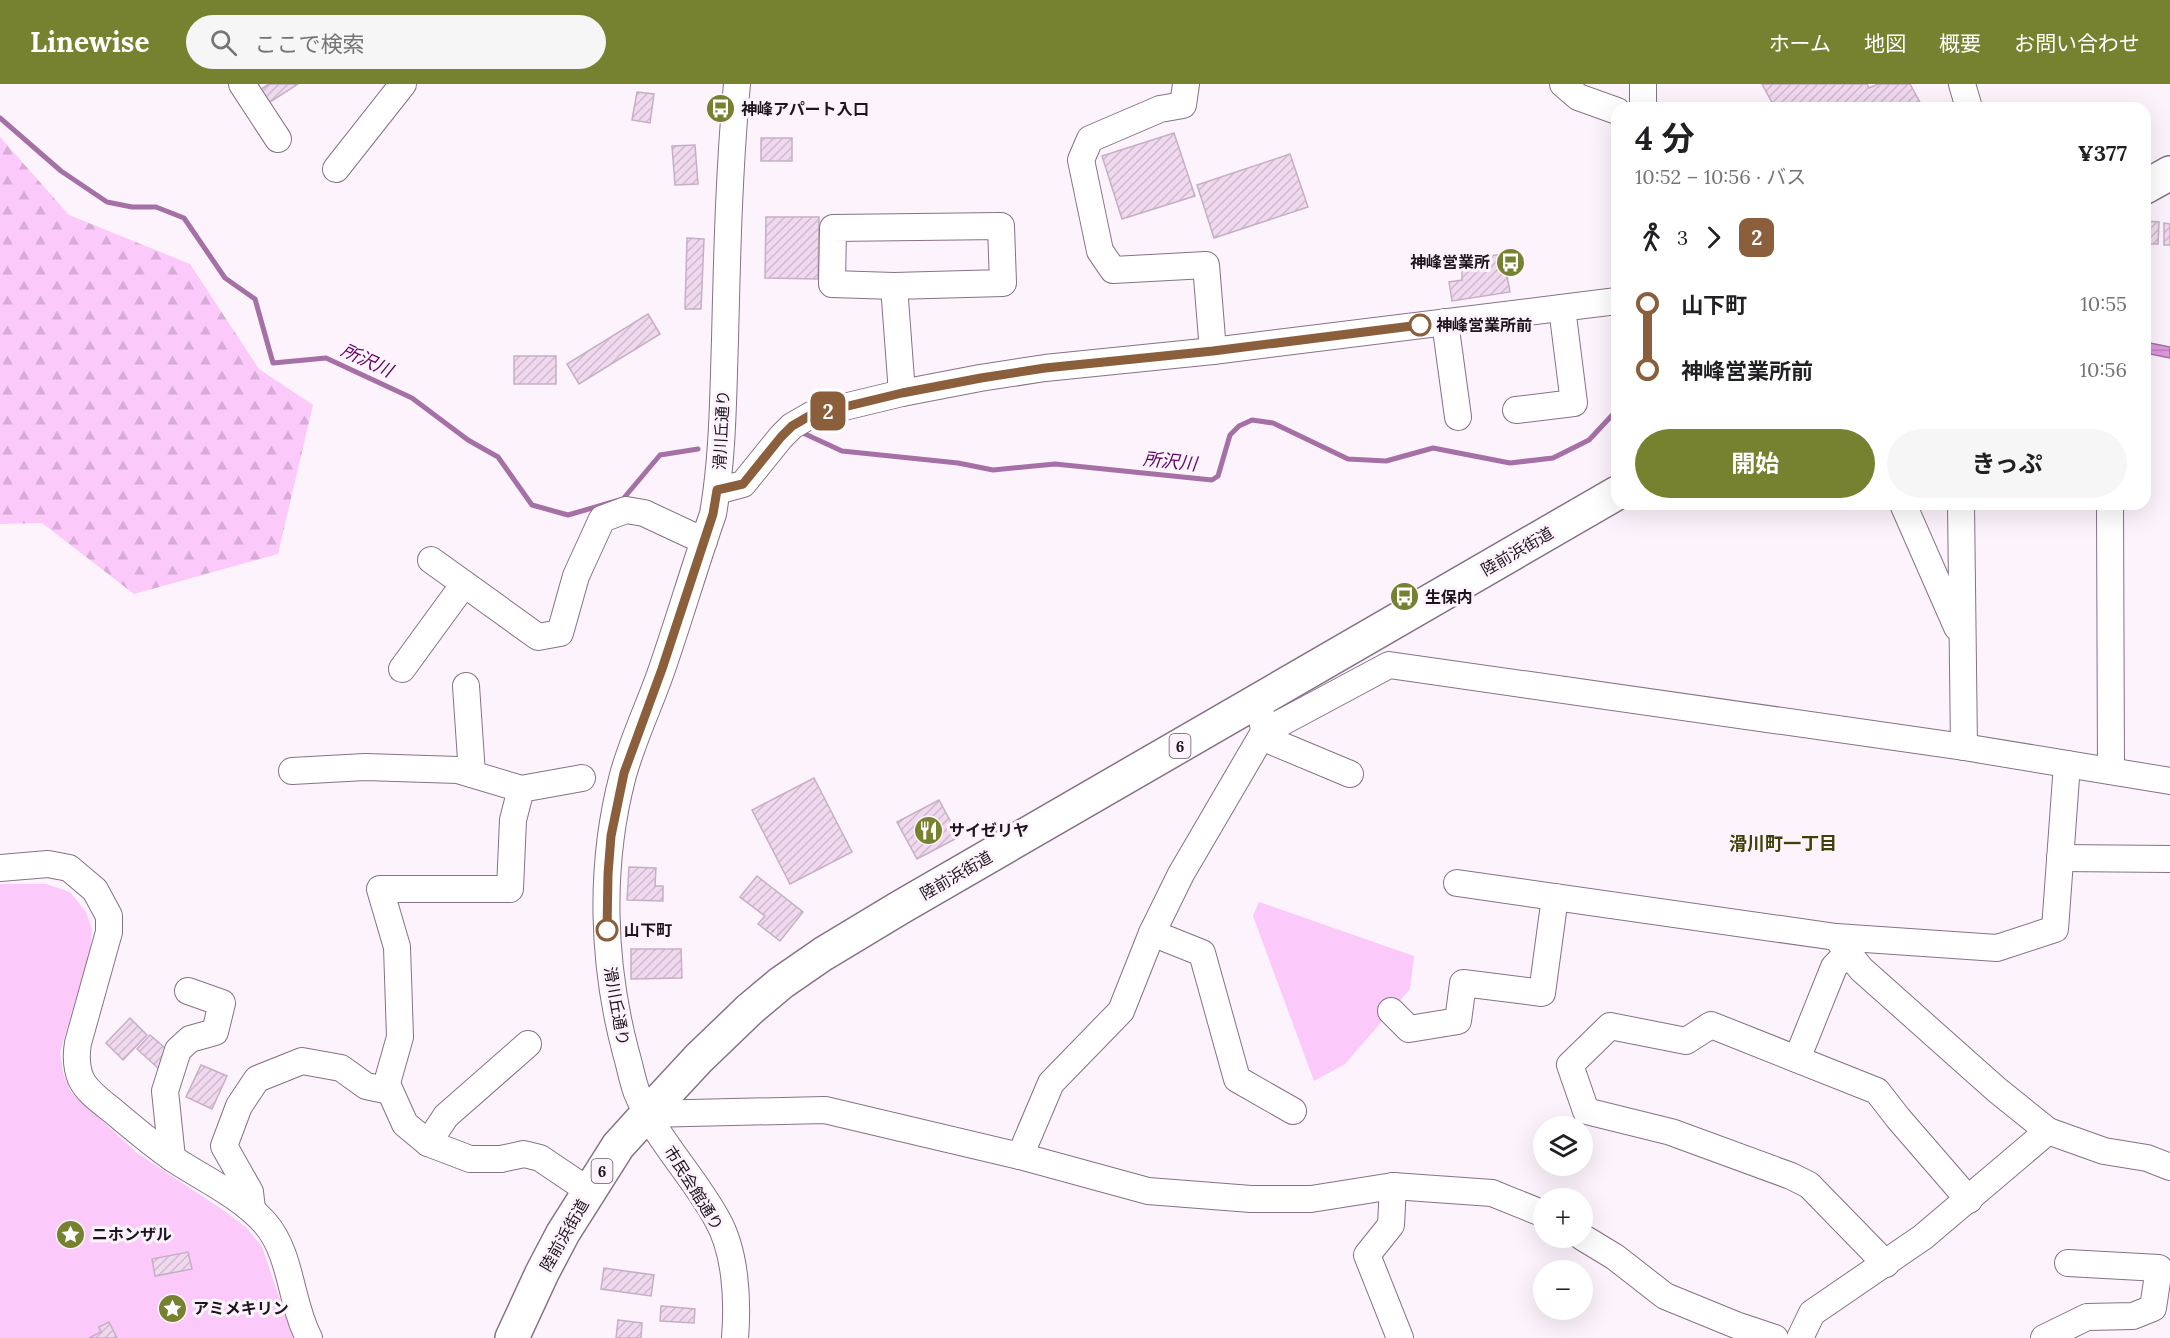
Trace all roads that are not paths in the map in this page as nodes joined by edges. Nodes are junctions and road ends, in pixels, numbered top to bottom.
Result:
1 (242, 84) edge
2 (403, 84) edge
3 (737, 84) edge
4 (1186, 84) edge
5 (1563, 84) edge
6 (1643, 84) edge
7 (1962, 84) edge
8 (1982, 84) edge
9 (1643, 102) edge
10 (1967, 102) edge
11 (1985, 102) edge
12 (1611, 109) edge
13 (278, 139) dead end
14 (336, 169) dead end
15 (2170, 173) edge
16 (2151, 184) edge
17 (894, 286) junction
18 (1611, 302) edge
19 (1562, 308) junction
20 (1445, 322) junction
21 (1213, 351) junction
22 (902, 393) junction
23 (1516, 410) dead end
24 (1458, 417) dead end
25 (717, 490) junction
26 (1611, 497) edge
27 (1906, 510) edge
28 (1961, 510) edge
29 (2110, 510) edge
30 (704, 541) junction
31 (431, 560) dead end
32 (464, 584) junction
33 (1962, 638) junction
34 (402, 669) dead end
35 (466, 686) dead end
36 (1260, 717) junction
37 (1964, 747) junction
38 (2067, 764) junction
39 (292, 771) dead end
40 (2111, 771) junction
41 (472, 774) junction
42 (1350, 774) dead end
43 (582, 778) dead end
44 (2170, 781) edge
45 (521, 789) junction
46 (2060, 858) junction
47 (2170, 859) edge
48 (0, 868) edge
49 (1457, 883) dead end
50 (1555, 897) junction
51 (1152, 933) junction
52 (1842, 945) junction
53 (188, 991) dead end
54 (1391, 1011) dead end
55 (528, 1044) dead end
56 (1797, 1059) junction
57 (387, 1084) junction
58 (1293, 1111) dead end
59 (647, 1114) junction
60 (2048, 1131) junction
61 (428, 1143) junction
62 (1020, 1156) junction
63 (172, 1158) junction
64 (2170, 1167) edge
65 (1393, 1185) junction
66 (589, 1191) junction
67 (1969, 1200) junction
68 (252, 1209) junction
69 (1533, 1210) edge
70 (1593, 1244) edge
71 (2068, 1263) dead end
72 (1886, 1264) junction
73 (309, 1338) edge
74 (512, 1338) edge
75 (735, 1338) edge
76 (1400, 1338) edge
77 (1775, 1338) edge
78 (1800, 1338) edge
79 (2044, 1338) edge

1 - 13 street
2 - 14 street
3 - 25 street, 滑川丘通り
4 - 21 street
5 - 12 street
6 - 9 street
7 - 10 street
8 - 11 street
15 - 16 highway
17 - 17 street
17 - 22 street
18 - 19 street
19 - 20 street
19 - 23 street
20 - 21 street
20 - 24 street
21 - 22 street
22 - 25 street
25 - 30 street, 滑川丘通り
26 - 36 highway, 陸前浜街道 / 6
27 - 33 street
28 - 33 street
29 - 40 street
30 - 32 street
30 - 59 street, 滑川丘通り
31 - 32 street
32 - 34 street
33 - 37 street
35 - 41 street
36 - 37 street
36 - 42 street
36 - 51 street
36 - 59 highway, 陸前浜街道 / 6
37 - 38 street
38 - 40 street
38 - 46 street
39 - 41 street
40 - 44 street
41 - 45 street
43 - 45 street
45 - 57 street
46 - 47 street
46 - 52 street
48 - 63 street
49 - 50 street
50 - 52 street
50 - 54 street
51 - 58 street
51 - 62 street
52 - 56 street
52 - 60 street
53 - 63 street
55 - 61 street
56 - 67 street
56 - 72 street
57 - 61 street
57 - 68 street
59 - 62 street
59 - 66 highway, 陸前浜街道 / 6
59 - 75 street, 市民会館通り
60 - 64 street
60 - 67 street
61 - 66 street
62 - 65 street
63 - 68 street
65 - 69 street
65 - 76 street
66 - 74 highway, 陸前浜街道 / 6
67 - 72 street
68 - 73 street
70 - 77 street
71 - 79 street
72 - 78 street

